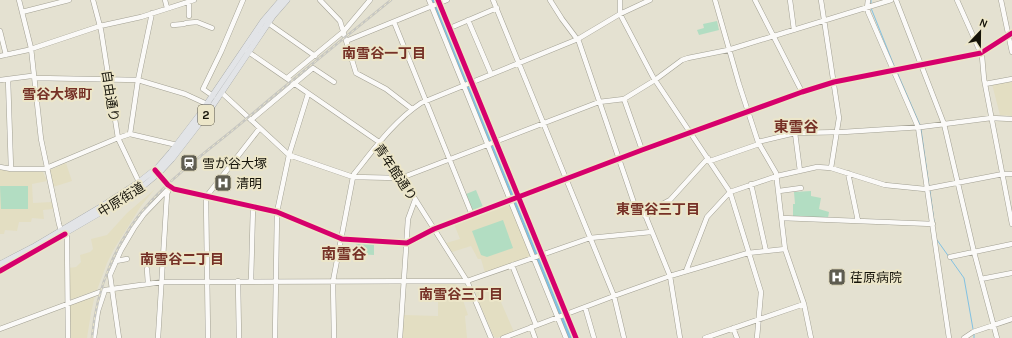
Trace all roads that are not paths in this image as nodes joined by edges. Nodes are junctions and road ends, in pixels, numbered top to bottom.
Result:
1 (19, 0) edge
2 (69, 0) edge
3 (93, 0) edge
4 (165, 0) edge
5 (243, 0) edge
6 (281, 0) edge
7 (287, 0) edge
8 (320, 0) edge
9 (370, 0) edge
10 (429, 0) edge
11 (447, 0) edge
12 (493, 0) edge
13 (550, 0) edge
14 (620, 0) edge
15 (650, 0) edge
16 (715, 0) edge
17 (755, 0) edge
18 (790, 0) edge
19 (821, 0) edge
20 (868, 0) edge
21 (891, 0) edge
22 (896, 0) edge
23 (957, 0) edge
24 (1001, 0) edge
25 (191, 1) edge
26 (436, 4) edge
27 (167, 8) junction
28 (497, 8) junction
29 (867, 8) junction
30 (22, 12) junction
31 (152, 13) junction
32 (620, 14) junction
33 (189, 16) dead end
34 (468, 20) junction
35 (824, 21) junction
36 (394, 22) junction
37 (268, 23) junction
38 (173, 25) dead end
39 (100, 26) junction
40 (212, 28) dead end
41 (450, 28) junction
42 (794, 30) junction
43 (0, 31) edge
44 (344, 31) junction
45 (1010, 34) edge
46 (774, 36) junction
47 (577, 39) junction
48 (346, 41) junction
49 (31, 48) junction
50 (247, 50) junction
51 (728, 50) junction
52 (1012, 52) edge
53 (981, 53) junction
54 (6, 55) junction
55 (0, 56) edge
56 (314, 56) junction
57 (519, 63) junction
58 (921, 65) junction
59 (894, 71) junction
60 (491, 74) junction
61 (34, 77) junction
62 (109, 78) junction
63 (286, 78) junction
64 (8, 79) junction
65 (1012, 79) edge
66 (0, 80) edge
67 (138, 80) junction
68 (655, 80) junction
69 (334, 82) dead end
70 (834, 82) junction
71 (294, 84) junction
72 (468, 84) junction
73 (985, 84) junction
74 (802, 92) junction
75 (222, 93) junction
76 (308, 94) junction
77 (213, 96) junction
78 (624, 99) junction
79 (426, 101) junction
80 (599, 102) junction
81 (210, 105) junction
82 (412, 109) junction
83 (748, 112) junction
84 (991, 118) junction
85 (1012, 119) edge
86 (251, 120) junction
87 (544, 123) junction
88 (944, 124) junction
89 (919, 127) junction
90 (259, 129) junction
91 (837, 132) junction
92 (691, 133) junction
93 (795, 133) junction
94 (130, 134) junction
95 (118, 138) junction
96 (378, 142) junction
97 (495, 142) junction
98 (758, 143) junction
99 (488, 144) junction
100 (177, 145) junction
101 (642, 150) junction
102 (289, 156) junction
103 (450, 160) junction
104 (619, 160) junction
105 (709, 160) junction
106 (0, 167) edge
107 (47, 168) junction
108 (831, 168) junction
109 (11, 169) junction
110 (157, 171) junction
111 (800, 171) junction
112 (848, 173) junction
113 (1003, 174) junction
114 (1012, 174) edge
115 (777, 176) junction
116 (353, 177) junction
117 (402, 178) junction
118 (566, 179) junction
119 (140, 182) junction
120 (958, 182) junction
121 (751, 184) junction
122 (170, 187) junction
123 (800, 188) dead end
124 (929, 188) junction
125 (779, 191) junction
126 (730, 192) junction
127 (206, 197) junction
128 (514, 199) junction
129 (415, 200) junction
130 (253, 207) junction
131 (277, 212) junction
132 (472, 215) junction
133 (646, 217) junction
134 (782, 218) junction
135 (858, 221) junction
136 (932, 224) junction
137 (1012, 224) edge
138 (434, 229) junction
139 (63, 232) junction
140 (651, 232) junction
141 (590, 238) junction
142 (342, 239) junction
143 (407, 243) junction
144 (1012, 244) edge
145 (785, 249) junction
146 (766, 251) junction
147 (974, 252) junction
148 (748, 253) junction
149 (542, 254) junction
150 (534, 257) junction
151 (950, 257) dead end
152 (127, 259) dead end
153 (116, 260) junction
154 (0, 264) edge
155 (512, 265) junction
156 (147, 269) dead end
157 (0, 271) edge
158 (686, 271) junction
159 (1012, 273) edge
160 (670, 276) junction
161 (981, 279) junction
162 (238, 281) junction
163 (251, 281) junction
164 (333, 281) junction
165 (404, 281) junction
166 (467, 281) junction
167 (162, 282) junction
168 (207, 282) junction
169 (276, 282) junction
170 (148, 284) junction
171 (112, 288) junction
172 (105, 290) junction
173 (614, 296) junction
174 (67, 304) junction
175 (804, 304) junction
176 (585, 307) junction
177 (566, 314) junction
178 (558, 317) junction
179 (1012, 319) edge
180 (758, 320) junction
181 (536, 325) junction
182 (993, 326) junction
183 (531, 327) junction
184 (733, 328) junction
185 (0, 329) edge
186 (711, 337) edge
187 (68, 338) edge
188 (94, 338) edge
189 (119, 338) edge
190 (158, 338) edge
191 (208, 338) edge
192 (239, 338) edge
193 (275, 338) edge
194 (334, 338) edge
195 (400, 338) edge
196 (491, 338) edge
197 (503, 338) edge
198 (535, 338) edge
199 (566, 338) edge
200 (576, 338) edge
201 (594, 338) edge
202 (624, 338) edge
203 (680, 338) edge
204 (705, 338) edge
205 (737, 338) edge
206 (757, 338) edge
207 (811, 338) edge
208 (949, 338) edge
209 (964, 338) edge
210 (997, 338) edge

1 - 30 street
2 - 30 street
3 - 39 street, 自由通り
4 - 27 street
5 - 77 street
6 - 50 main road, 中原街道 / 2
7 - 37 main road, 中原街道 / 2
8 - 44 street
9 - 44 street
10 - 26 street
11 - 26 street
12 - 28 street
13 - 47 street
14 - 32 street
15 - 32 street
16 - 51 street
17 - 46 street
18 - 42 street
19 - 35 street
20 - 29 street
21 - 29 street
22 - 58 street
23 - 53 street
24 - 45 street
25 - 27 street
25 - 33 street
26 - 36 street
26 - 41 street
26 - 72 street
27 - 31 street
28 - 34 street
28 - 57 street
29 - 35 street
29 - 59 street
30 - 49 street
31 - 39 street
31 - 67 street
32 - 47 street
32 - 68 street
34 - 41 street
34 - 60 street
35 - 42 street
35 - 70 street
36 - 48 street
36 - 79 street
37 - 50 main road, 中原街道 / 2
37 - 56 street
38 - 40 street
39 - 49 street
39 - 62 street, 自由通り
41 - 72 street
42 - 46 street
43 - 54 street
44 - 48 street
44 - 56 street
45 - 52 street
45 - 53 street
46 - 51 street
46 - 74 street
47 - 57 street
47 - 80 street
48 - 82 street
49 - 54 street
49 - 61 street
50 - 63 street, 青年館通り
50 - 75 main road, 中原街道 / 2
50 - 77 main road, 中原街道 / 2
51 - 68 street
51 - 83 street
53 - 58 street
53 - 73 street
54 - 55 street
56 - 63 street
57 - 60 street
57 - 87 street
58 - 59 street
58 - 88 street
59 - 70 street
59 - 89 street
60 - 72 street
61 - 62 street
61 - 64 street
61 - 107 street
62 - 67 street
62 - 95 street, 自由通り
63 - 71 street, 青年館通り
64 - 66 street
64 - 109 street
65 - 73 street
67 - 81 street
67 - 94 street
68 - 78 street
68 - 92 street
69 - 71 street
70 - 74 street
70 - 91 street
71 - 76 street, 青年館通り
71 - 86 street
72 - 79 street
72 - 97 street
72 - 99 street
73 - 84 street
74 - 83 street
75 - 81 main road, 中原街道 / 2
75 - 86 street
76 - 96 street, 青年館通り
76 - 102 street
77 - 81 main road, 中原街道 / 2
78 - 80 street
78 - 101 street
79 - 82 street
79 - 103 street
80 - 87 street
80 - 104 street
81 - 100 main road, 中原街道 / 2
81 - 110 main road, 中原街道 / 2
82 - 96 street
83 - 92 street
83 - 98 street
84 - 85 street
84 - 88 street
84 - 113 street
86 - 90 street
87 - 97 street
87 - 118 street
88 - 89 street
88 - 120 street
89 - 91 street
89 - 124 street
90 - 102 street
90 - 127 street
91 - 93 street
91 - 108 street
92 - 101 street
92 - 105 street
93 - 98 street
93 - 111 street
94 - 95 street
94 - 100 street
95 - 107 street
95 - 119 street, 自由通り
96 - 116 street
96 - 117 street, 青年館通り
97 - 99 street
97 - 128 street
98 - 105 street
98 - 115 street
99 - 103 street
99 - 128 street
100 - 110 main road, 中原街道 / 2
101 - 104 street
102 - 116 street
102 - 131 street
103 - 117 street
103 - 132 street
104 - 118 street
104 - 133 street
105 - 126 street
105 - 133 street
106 - 109 street
107 - 109 street
107 - 139 street
108 - 111 street
108 - 112 street
110 - 119 main road, 中原街道 / 2
110 - 122 street
111 - 115 street
112 - 124 street
112 - 135 street
113 - 114 street
113 - 120 street
113 - 137 street
115 - 121 street
115 - 125 street
116 - 117 street
116 - 142 street
117 - 129 street, 青年館通り
118 - 128 street
118 - 141 street
119 - 139 main road, 中原街道 / 2
120 - 124 street
120 - 147 street
121 - 126 street
121 - 146 street
122 - 127 street
122 - 153 street
122 - 167 street
123 - 125 street
124 - 136 street
125 - 134 street
126 - 148 street
126 - 158 street
127 - 130 street
127 - 168 street
128 - 132 street
128 - 149 street
128 - 150 street
129 - 138 street, 青年館通り
129 - 143 street
130 - 131 street
130 - 163 street
131 - 142 street
131 - 169 street
132 - 138 street
133 - 140 street
134 - 135 street
134 - 145 street
135 - 136 street
136 - 208 street
138 - 143 street
138 - 166 street, 青年館通り
139 - 154 main road, 中原街道 / 2
139 - 157 main road, 中原街道 / 2
139 - 174 street
140 - 141 street
140 - 160 street
141 - 149 street
141 - 173 street
142 - 143 street
142 - 164 street
143 - 165 street
144 - 147 street
145 - 146 street
145 - 175 street
146 - 148 street
147 - 151 street
147 - 161 street
148 - 158 street
148 - 180 street
149 - 150 street
149 - 177 street
150 - 155 street
150 - 178 street
152 - 153 street
153 - 171 street
155 - 166 street
155 - 181 street
156 - 170 street
158 - 160 street
159 - 161 street
160 - 173 street
160 - 203 street
161 - 182 street
162 - 163 street
162 - 168 street
162 - 192 street
163 - 169 street
164 - 165 street
164 - 169 street
164 - 194 street
165 - 166 street
165 - 195 street
166 - 196 street, 青年館通り
167 - 168 street
167 - 170 street
167 - 190 street
168 - 191 street
169 - 193 street
170 - 171 street
171 - 172 street
171 - 189 street
172 - 174 street
172 - 188 street
173 - 176 street
173 - 202 street
174 - 185 street
174 - 187 street
175 - 180 street
175 - 207 street
176 - 177 street
176 - 201 street
177 - 178 street
177 - 200 street
178 - 181 street
178 - 199 street
179 - 182 street
180 - 184 street
180 - 206 street
181 - 183 street
182 - 209 street
182 - 210 street
183 - 197 street
183 - 198 street
184 - 186 street
184 - 205 street
186 - 204 street

